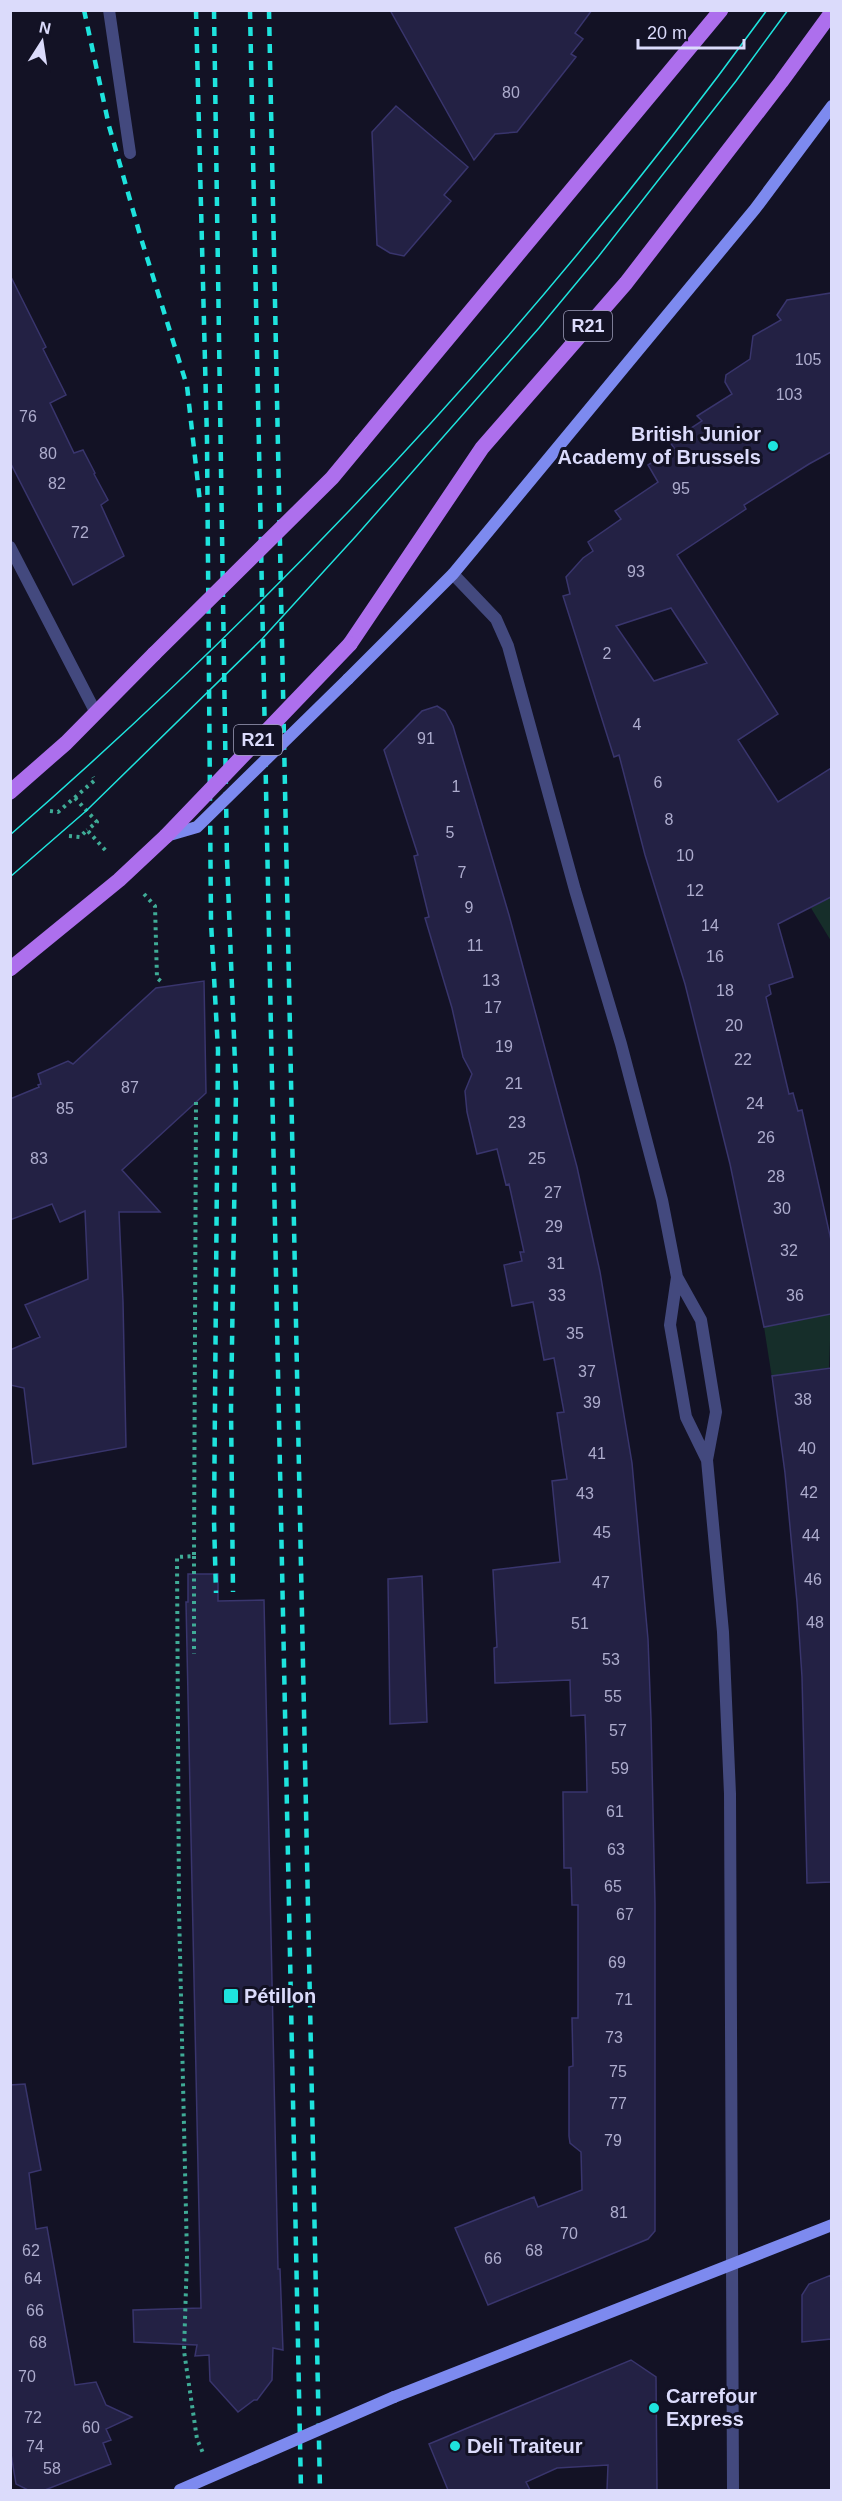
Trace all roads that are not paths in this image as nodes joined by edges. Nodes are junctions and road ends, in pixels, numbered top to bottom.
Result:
1 (109, 10) edge
2 (721, 10) edge
3 (831, 12) edge
4 (831, 106) edge
5 (130, 153) dead end
6 (10, 547) edge
7 (453, 574) junction
8 (96, 713) junction
9 (10, 792) edge
10 (166, 836) junction
11 (10, 969) edge
12 (677, 1277) junction
13 (707, 1460) junction
14 (831, 2225) edge
15 (732, 2265) junction
16 (180, 2490) edge
17 (733, 2490) edge

1 - 5 street
2 - 8 main road, bridge
3 - 10 main road, R21, bridge
4 - 7 main road
6 - 8 street
7 - 10 main road, bridge
7 - 12 street
8 - 9 main road
10 - 11 main road, R21
12 - 13 street
12 - 13 street
13 - 15 street
14 - 15 main road
15 - 16 main road, bridge
15 - 17 street

